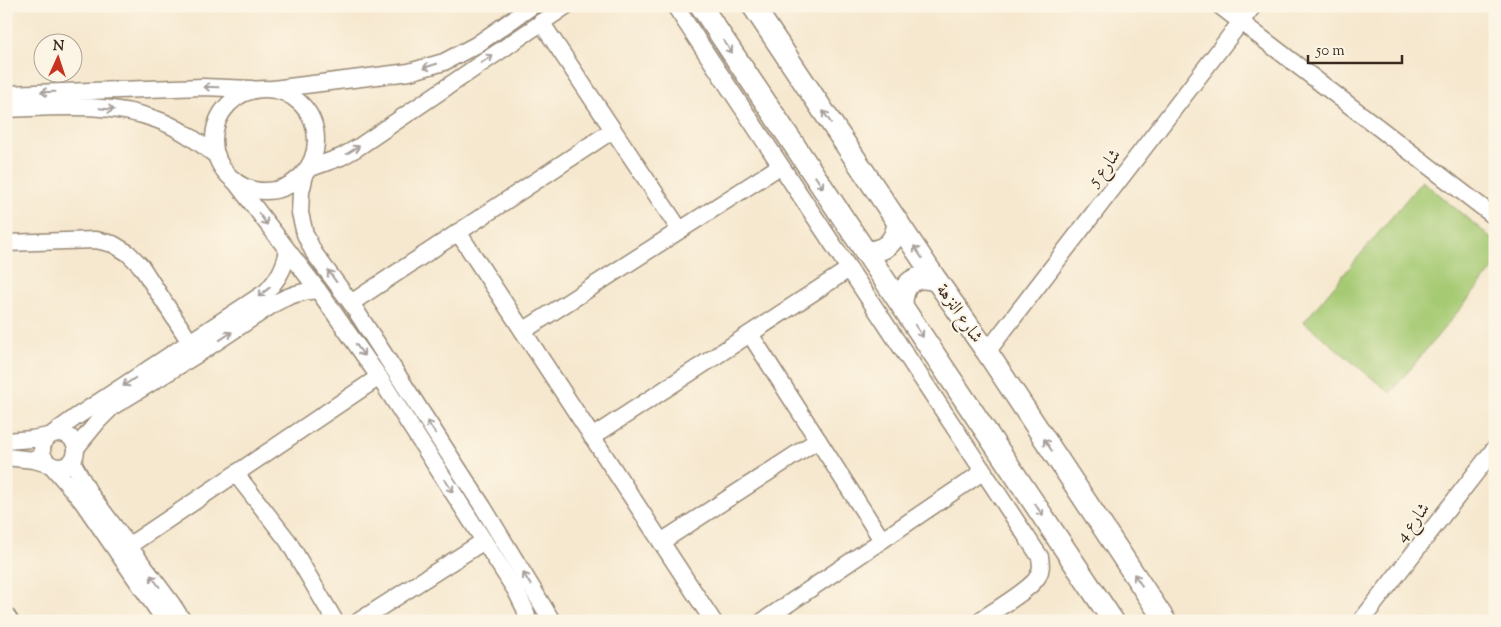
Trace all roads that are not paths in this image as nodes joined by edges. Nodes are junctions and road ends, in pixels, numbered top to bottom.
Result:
1 (566, 6) edge
2 (675, 6) edge
3 (701, 6) edge
4 (753, 6) edge
5 (1220, 6) edge
6 (1253, 6) edge
7 (526, 8) edge
8 (1241, 22) junction
9 (538, 24) junction
10 (264, 89) junction
11 (6, 94) edge
12 (6, 109) edge
13 (613, 130) junction
14 (217, 156) junction
15 (780, 166) junction
16 (307, 170) junction
17 (234, 180) junction
18 (1495, 217) edge
19 (898, 222) junction
20 (680, 230) junction
21 (458, 232) junction
22 (6, 243) edge
23 (288, 251) junction
24 (865, 252) junction
25 (849, 269) junction
26 (937, 281) junction
27 (318, 290) junction
28 (350, 303) junction
29 (902, 305) junction
30 (523, 331) junction
31 (750, 334) junction
32 (194, 348) junction
33 (987, 352) junction
34 (379, 377) junction
35 (51, 434) junction
36 (592, 437) junction
37 (818, 440) junction
38 (6, 441) edge
39 (1495, 448) edge
40 (74, 454) junction
41 (6, 457) edge
42 (52, 465) junction
43 (984, 471) junction
44 (236, 474) junction
45 (882, 540) junction
46 (484, 541) junction
47 (661, 542) junction
48 (124, 550) junction
49 (6, 616) edge
50 (10, 621) edge
51 (165, 621) edge
52 (183, 621) edge
53 (335, 621) edge
54 (359, 621) edge
55 (528, 621) edge
56 (552, 621) edge
57 (712, 621) edge
58 (763, 621) edge
59 (979, 621) edge
60 (1112, 621) edge
61 (1165, 621) edge
62 (1361, 621) edge

1 - 9 street
2 - 15 street
3 -> 24 main road
19 -> 4 main road, شارع النزهة
5 - 8 street
6 - 8 street, شارع 5
7 - 9 street
7 -> 10 street
8 - 18 street
8 - 33 street, شارع 5
9 - 13 street
16 -> 9 street
10 -> 11 street
10 - 14 street
10 - 16 street
12 -> 14 street
13 - 20 street
13 - 21 street
14 - 17 street
15 - 20 street
15 - 25 street
16 - 17 street
28 -> 16 street
17 -> 23 street
19 - 24 main road
26 -> 19 main road, شارع النزهة
20 - 30 street
21 - 28 street
21 - 30 street
22 - 32 street
23 - 27 street
23 -> 32 street
24 - 29 main road
25 - 31 street
25 - 43 street
26 - 29 main road
26 - 33 main road, شارع النزهة
32 -> 27 street
27 -> 34 street
56 -> 28 street
29 -> 60 main road
30 - 36 street
31 - 36 street
31 - 37 street
32 -> 35 street
32 - 40 street
61 -> 33 main road, شارع النزهة
34 - 44 street
34 -> 46 street
35 - 38 street
35 - 40 street
35 - 42 street
36 - 47 street
37 - 45 street
37 - 47 street
39 - 62 street, شارع 4
40 - 42 street
40 - 48 street
41 - 42 street
42 - 48 street
43 - 45 street
43 - 59 street
44 - 48 street
44 - 53 street
45 - 58 street
46 - 54 street
46 - 55 street
47 - 57 street
48 - 51 street
52 -> 48 street
49 - 50 street

